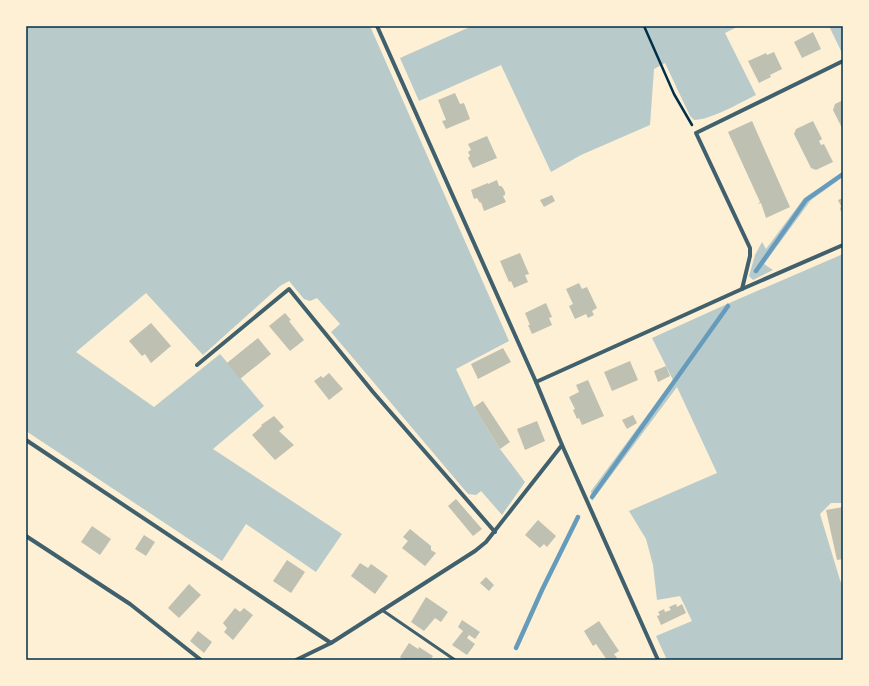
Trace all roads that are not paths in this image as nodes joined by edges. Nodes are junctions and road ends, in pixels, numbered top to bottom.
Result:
1 (376, 26) edge
2 (843, 61) edge
3 (843, 245) edge
4 (742, 289) junction
5 (197, 365) dead end
6 (536, 382) junction
7 (26, 440) edge
8 (562, 445) junction
9 (496, 532) junction
10 (26, 536) edge
11 (382, 610) junction
12 (331, 643) junction
13 (201, 660) edge
14 (296, 660) edge
15 (455, 660) edge
16 (658, 660) edge

1 - 6 street
2 - 4 street
3 - 4 street
4 - 6 street
5 - 9 street
6 - 8 street
7 - 12 street
8 - 9 street
8 - 16 street
9 - 11 street
10 - 13 street
11 - 12 street
11 - 15 lane
12 - 14 street

